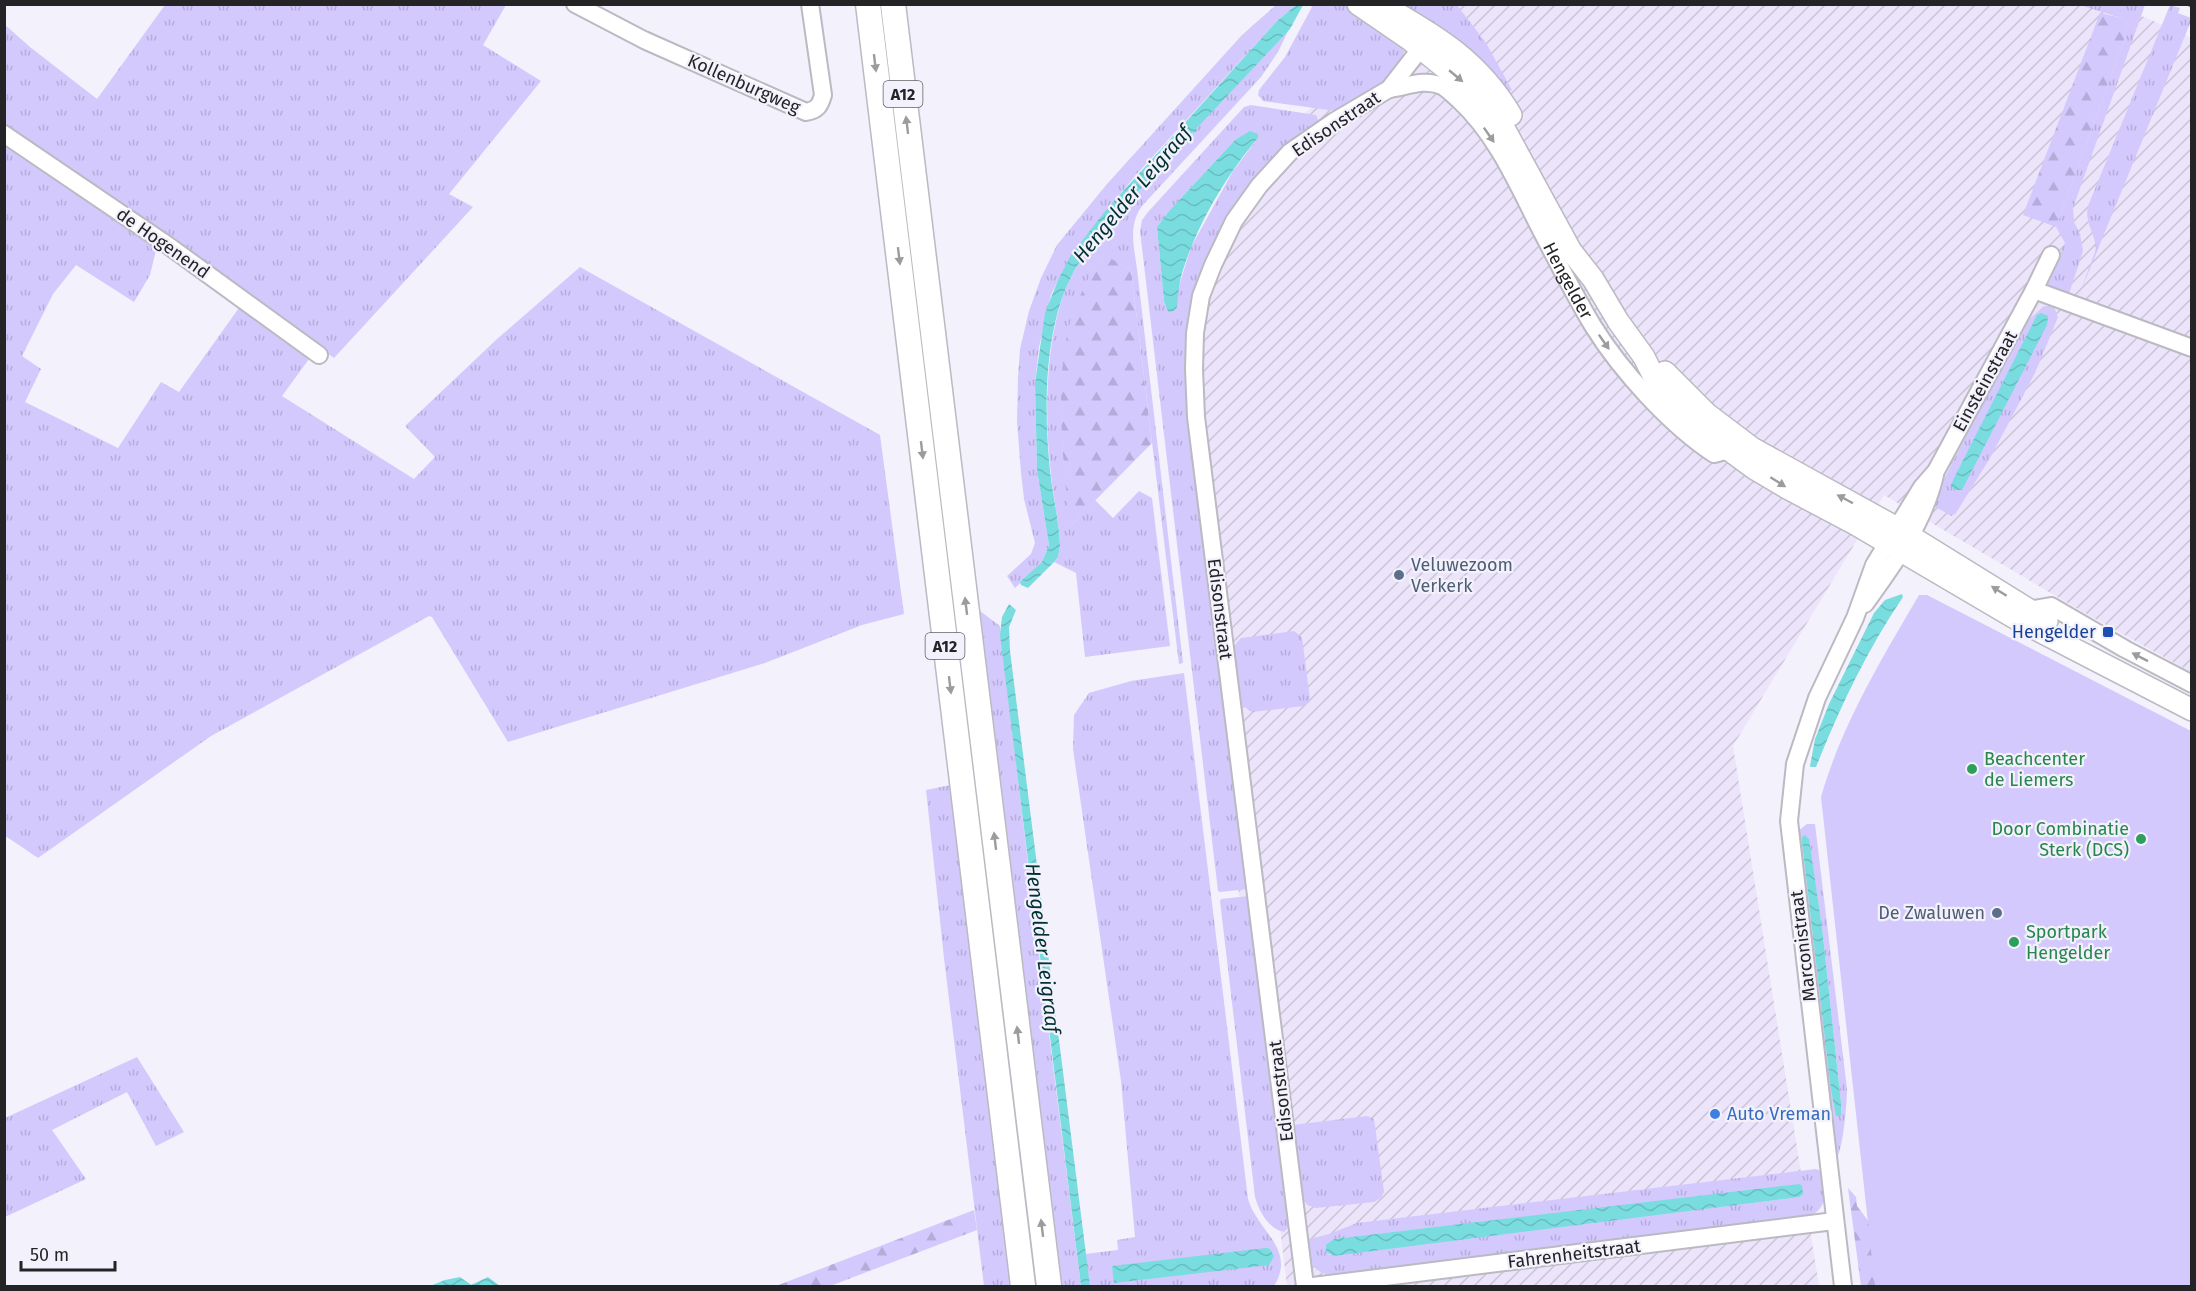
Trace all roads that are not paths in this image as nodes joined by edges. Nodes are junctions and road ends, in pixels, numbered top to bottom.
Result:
1 (575, 4) edge
2 (810, 4) edge
3 (868, 4) edge
4 (892, 4) edge
5 (1358, 4) edge
6 (1382, 4) edge
7 (1447, 43) junction
8 (1417, 52) junction
9 (1432, 84) junction
10 (1389, 89) junction
11 (4, 134) edge
12 (2051, 255) dead end
13 (1593, 279) junction
14 (2034, 290) junction
15 (2192, 348) edge
16 (320, 356) dead end
17 (1644, 357) junction
18 (1729, 450) junction
19 (1898, 539) junction
20 (2029, 610) junction
21 (2192, 684) edge
22 (2192, 702) edge
23 (2192, 710) edge
24 (1834, 1221) junction
25 (1023, 1287) edge
26 (1049, 1287) edge
27 (1305, 1287) edge
28 (1313, 1287) edge
29 (1843, 1287) edge

1 - 2 street, Kollenburgweg
3 -> 25 highway, A12
26 -> 4 highway, A12
5 - 8 main road, Hengelder
6 - 7 main road, Hengelder
7 - 8 street
7 - 13 main road, Hengelder
8 - 9 street, Hengelder
8 - 10 street, Edisonstraat
8 -> 13 main road, Hengelder
9 - 10 street
9 -> 18 street, Hengelder
10 - 27 street, Edisonstraat
11 - 16 street, de Hogenend
12 - 14 street, Einsteinstraat
13 - 17 main road, Hengelder
14 - 15 street
14 - 19 street, Einsteinstraat
17 - 18 main road, Hengelder
19 -> 17 main road, Hengelder
18 -> 19 main road, Hengelder
20 -> 19 main road, Hengelder
19 - 23 main road, Hengelder
19 - 24 street, Marconistraat
21 -> 20 street
20 - 22 main road, Hengelder
24 - 28 street, Fahrenheitstraat
24 - 29 street, Marconistraat

